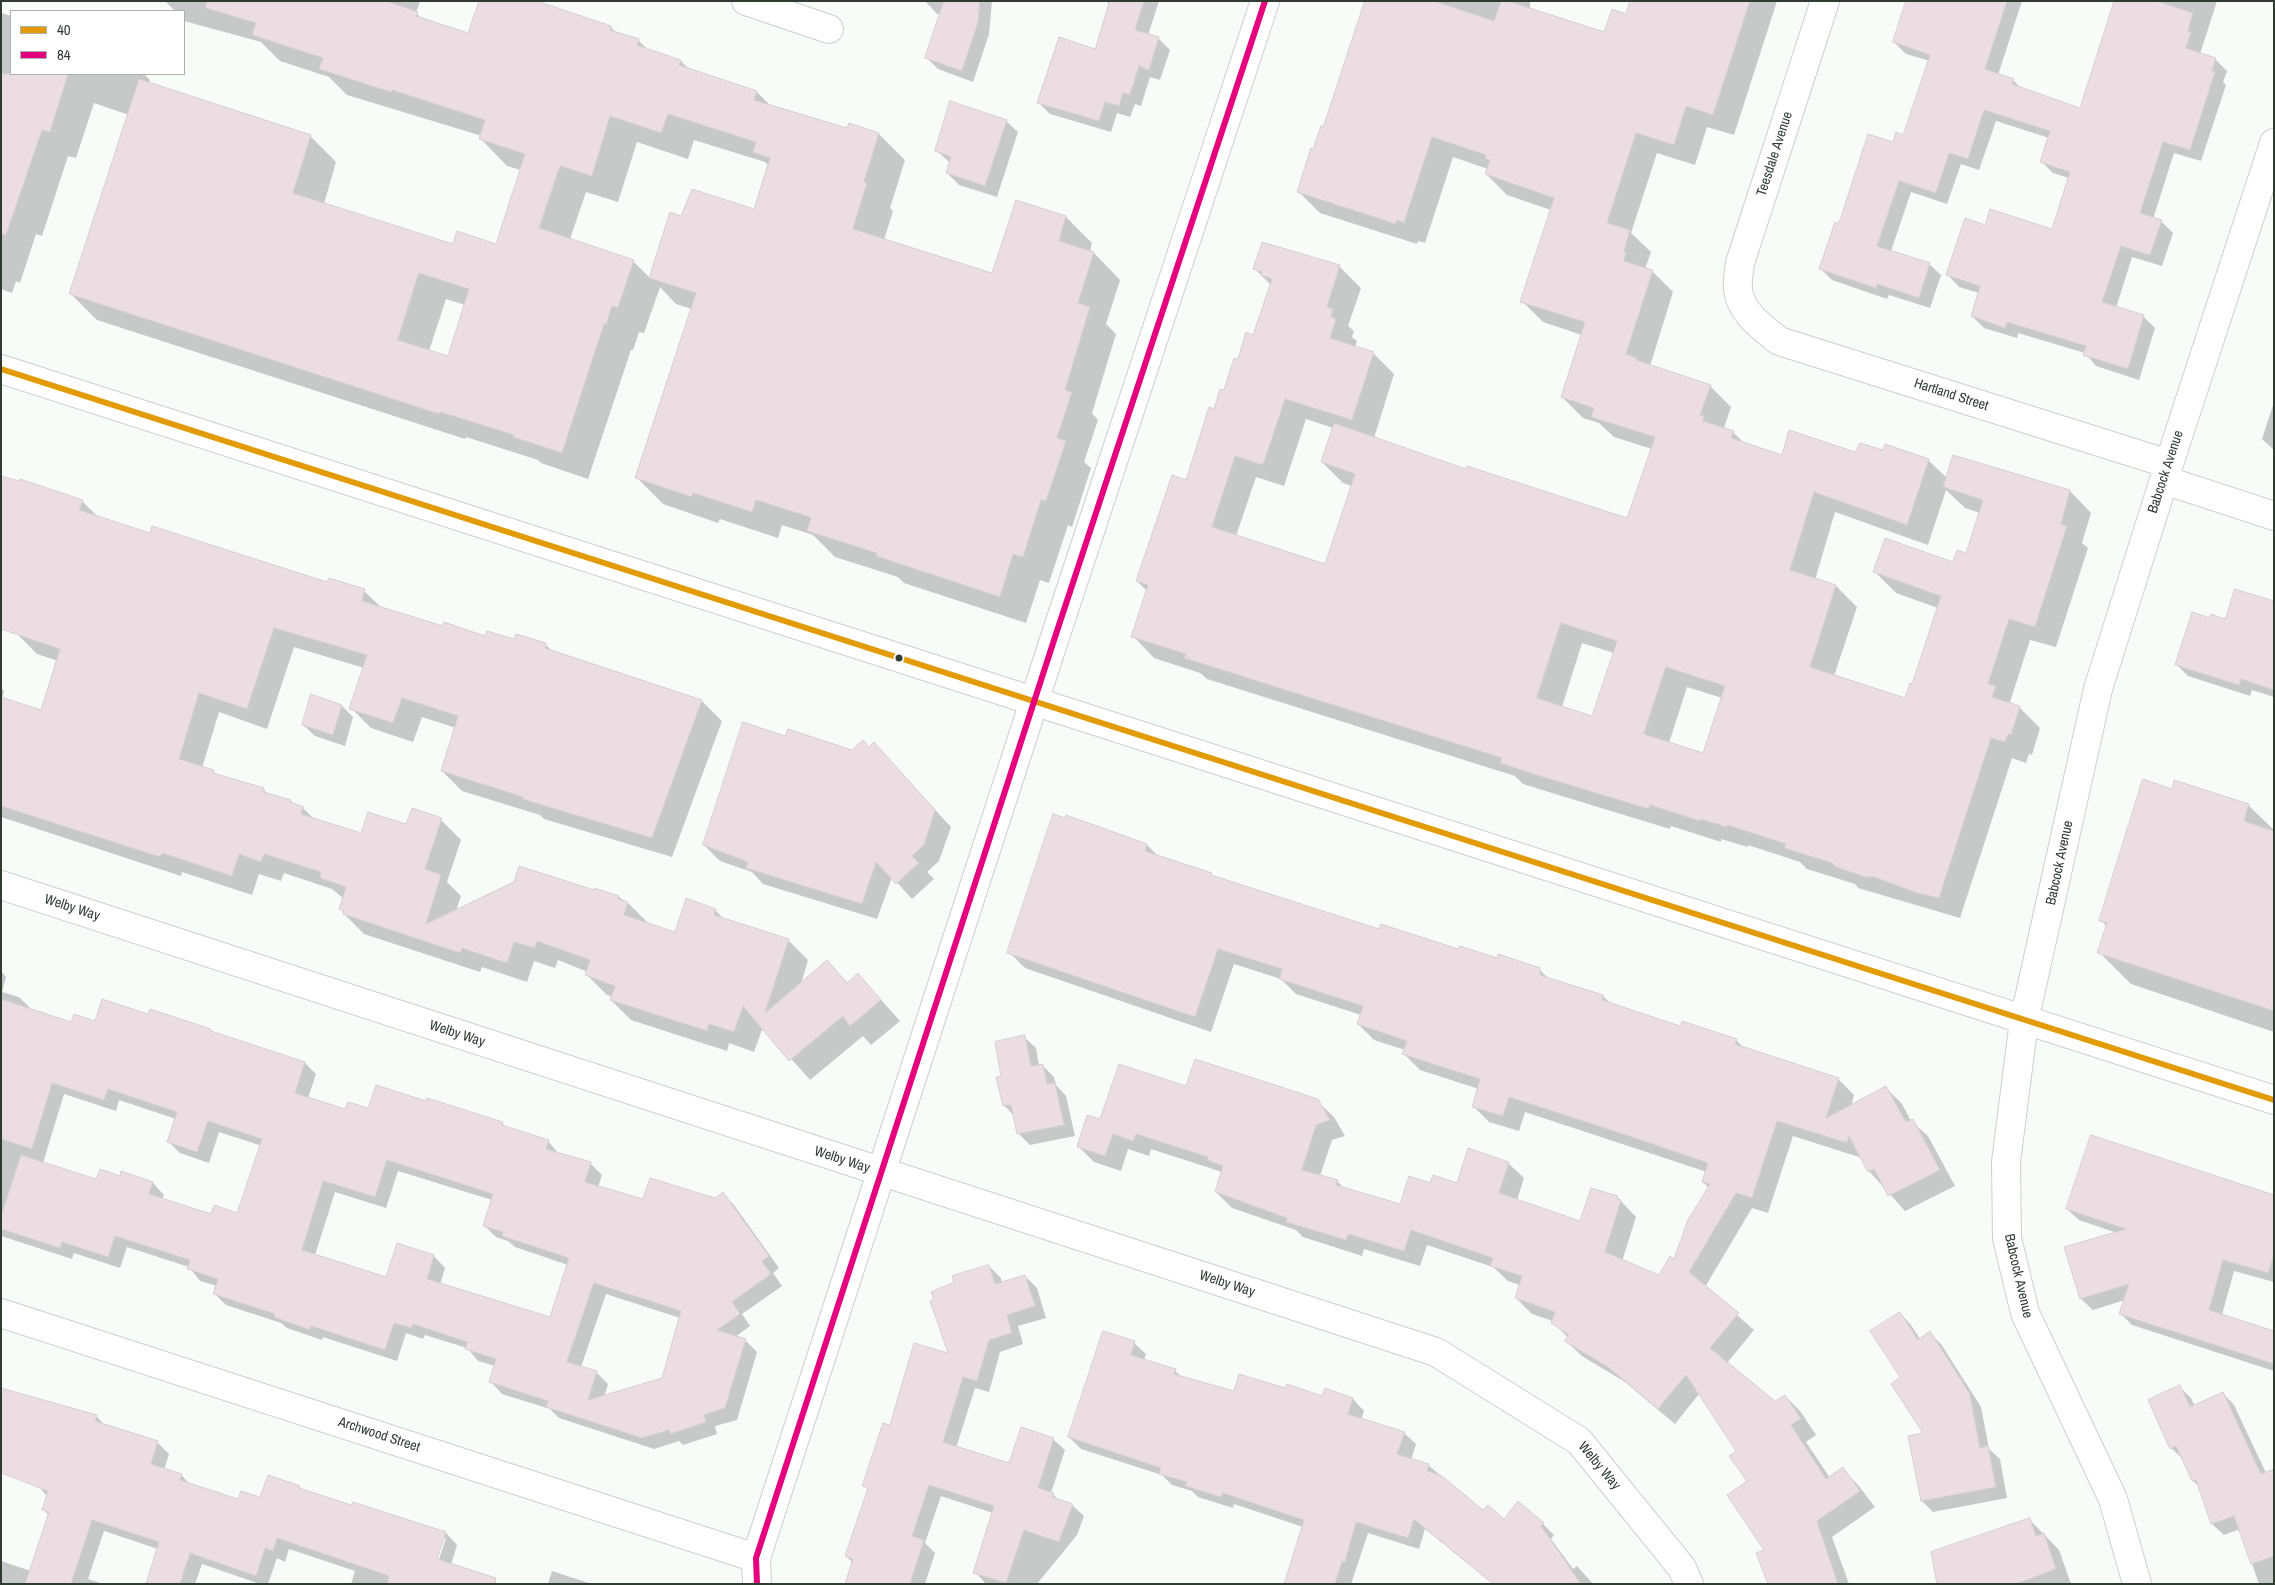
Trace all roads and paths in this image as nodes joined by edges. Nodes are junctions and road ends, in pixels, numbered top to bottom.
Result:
1 (746, 1) edge
2 (1265, 1) edge
3 (1825, 1) edge
4 (829, 29) dead end
5 (2274, 143) edge
6 (1745, 309) joint
7 (1, 369) edge
8 (2166, 472) junction
9 (2274, 516) edge
10 (1035, 700) junction
11 (1, 885) edge
12 (2024, 1021) junction
13 (2274, 1100) edge
14 (881, 1173) junction
15 (1, 1313) edge
16 (757, 1571) edge
17 (1689, 1584) edge
18 (2137, 1584) edge

1 - 4 street
2 - 10 street
3 - 6 street, Teesdale Avenue
5 - 8 street, Babcock Avenue
6 - 8 street, Hartland Street
7 - 10 street
8 - 9 street, Hartland Street
8 - 12 street, Babcock Avenue
10 - 12 street
10 - 14 street
11 - 14 street, Welby Way
12 - 13 street
12 - 18 street, Babcock Avenue
14 - 16 street
14 - 17 street, Welby Way
15 - 16 street, Archwood Street

